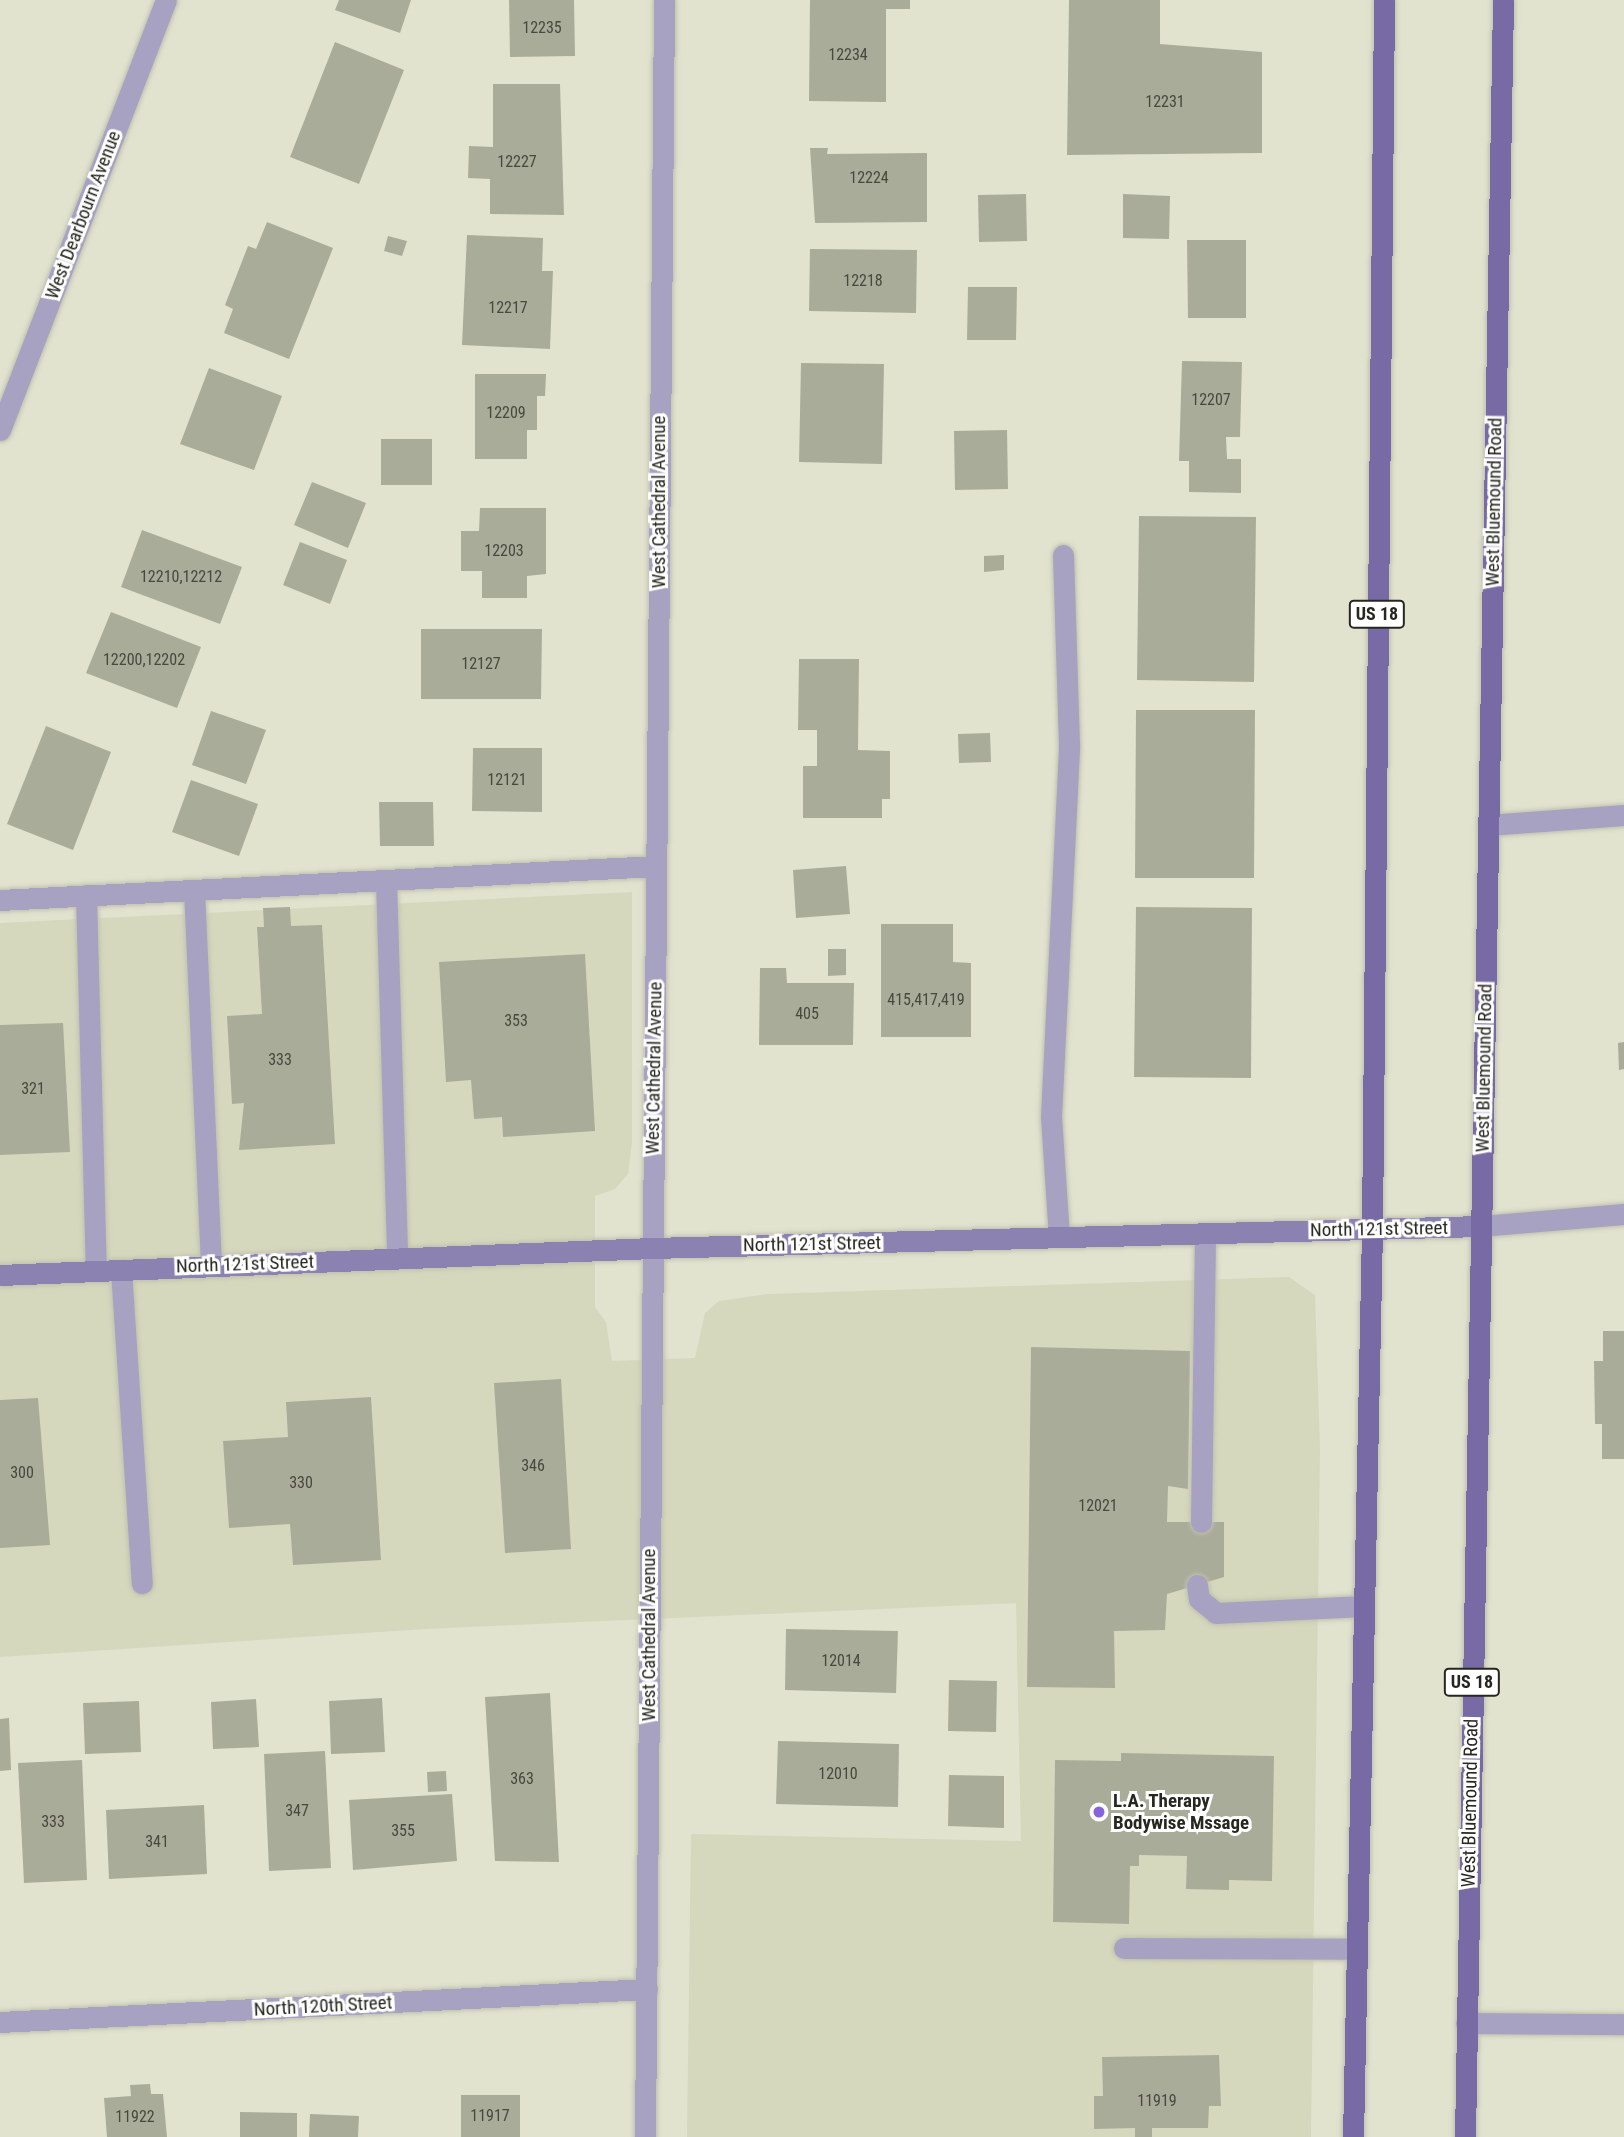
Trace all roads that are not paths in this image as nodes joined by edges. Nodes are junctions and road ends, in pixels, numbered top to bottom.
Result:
1 (166, 0) edge
2 (664, 0) edge
3 (1384, 0) edge
4 (1503, 0) edge
5 (0, 430) edge
6 (1063, 555) dead end
7 (1624, 815) edge
8 (1488, 825) junction
9 (656, 866) junction
10 (386, 880) junction
11 (194, 890) junction
12 (86, 895) junction
13 (0, 900) edge
14 (1624, 1214) edge
15 (1481, 1226) junction
16 (1372, 1229) junction
17 (1205, 1234) junction
18 (1059, 1237) junction
19 (652, 1248) junction
20 (397, 1258) junction
21 (211, 1265) junction
22 (121, 1270) junction
23 (96, 1271) junction
24 (0, 1275) edge
25 (1201, 1522) dead end
26 (142, 1583) dead end
27 (1197, 1585) dead end
28 (1364, 1606) junction
29 (1124, 1948) dead end
30 (1357, 1949) junction
31 (647, 1989) junction
32 (0, 2022) edge
33 (1466, 2023) junction
34 (1624, 2024) edge
35 (645, 2137) edge
36 (1353, 2137) edge
37 (1465, 2137) edge

1 - 5 street, West Dearbourn Avenue
2 - 9 street, West Cathedral Avenue
3 - 16 main road, US 18
4 - 8 main road, West Bluemound Road / US 18
6 - 18 street
7 - 8 street
8 - 15 main road, West Bluemound Road / US 18
9 - 10 street
9 - 19 street, West Cathedral Avenue
10 - 11 street
10 - 20 street
11 - 12 street
11 - 21 street
12 - 13 street
12 - 23 street
14 - 15 street, North 121st Street
15 - 16 street, North 121st Street
15 - 33 main road, West Bluemound Road / US 18
16 - 17 street, North 121st Street
16 - 28 main road, US 18
17 - 18 street, North 121st Street
17 - 25 street
18 - 19 street, North 121st Street
19 - 20 street, North 121st Street
19 - 31 street, West Cathedral Avenue
20 - 21 street, North 121st Street
21 - 22 street, North 121st Street
22 - 23 street, North 121st Street
22 - 26 street
23 - 24 street, North 121st Street
27 - 28 street
28 - 30 main road, US 18
29 - 30 street
30 - 36 main road, US 18
31 - 32 street, North 120th Street
31 - 35 street, West Cathedral Avenue
33 - 34 street
33 - 37 main road, West Bluemound Road / US 18

